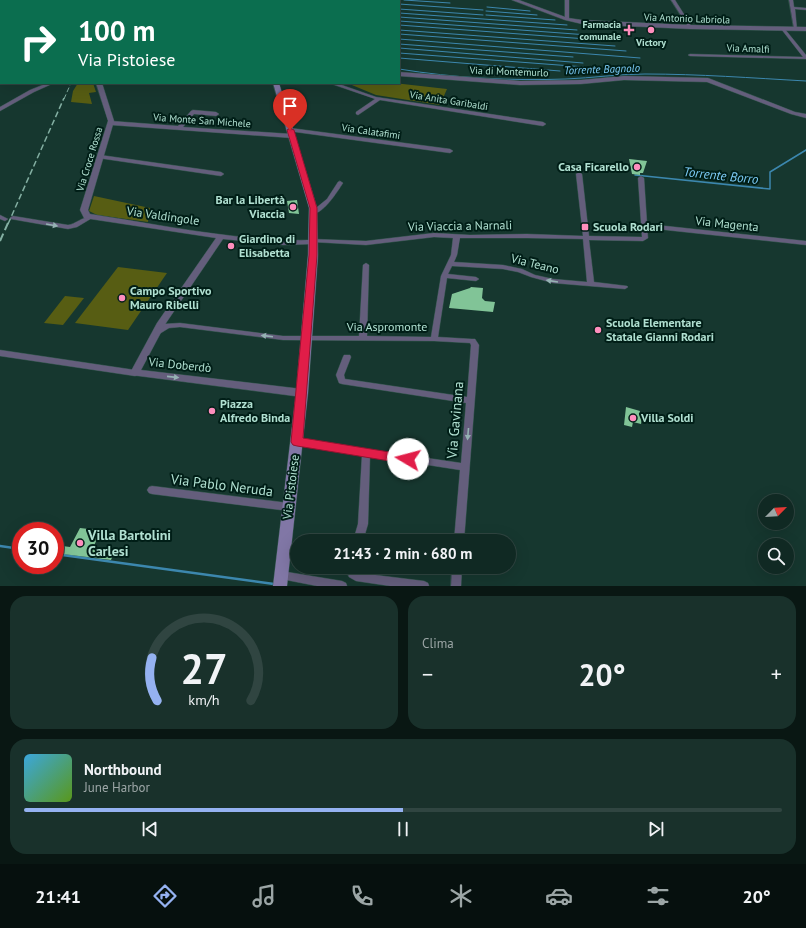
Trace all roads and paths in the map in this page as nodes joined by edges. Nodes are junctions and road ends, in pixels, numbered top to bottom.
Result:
1 (514, 0) edge
2 (567, 0) edge
3 (673, 0) edge
4 (791, 0) edge
5 (793, 8) junction
6 (806, 9) edge
7 (567, 19) junction
8 (690, 27) junction
9 (783, 29) junction
10 (796, 29) junction
11 (806, 29) edge
12 (690, 55) dead end
13 (806, 58) edge
14 (400, 74) edge
15 (50, 84) edge
16 (99, 84) edge
17 (276, 84) edge
18 (334, 84) edge
19 (380, 98) junction
20 (0, 109) edge
21 (358, 113) dead end
22 (216, 114) dead end
23 (806, 116) edge
24 (111, 123) junction
25 (543, 124) dead end
26 (180, 127) junction
27 (291, 133) junction
28 (450, 151) dead end
29 (100, 157) junction
30 (221, 174) dead end
31 (579, 174) dead end
32 (641, 178) dead end
33 (340, 183) dead end
34 (313, 213) junction
35 (13, 218) dead end
36 (89, 218) junction
37 (645, 226) junction
38 (221, 236) junction
39 (457, 236) junction
40 (585, 237) junction
41 (313, 241) junction
42 (806, 243) edge
43 (450, 264) junction
44 (366, 265) dead end
45 (444, 276) junction
46 (476, 279) dead end
47 (591, 284) junction
48 (624, 287) dead end
49 (174, 305) junction
50 (180, 325) junction
51 (155, 335) junction
52 (306, 339) junction
53 (363, 339) junction
54 (434, 339) junction
55 (0, 353) edge
56 (347, 357) dead end
57 (135, 373) junction
58 (302, 393) junction
59 (471, 401) junction
60 (297, 442) junction
61 (366, 453) junction
62 (465, 468) junction
63 (152, 490) dead end
64 (289, 507) junction
65 (360, 534) edge
66 (460, 534) edge
67 (353, 574) edge
68 (457, 574) edge
69 (280, 581) edge
70 (342, 586) edge
71 (424, 586) edge
72 (456, 586) edge

1 - 7 street, Via Antonio Labriola
2 - 7 street
3 - 8 street
4 - 5 street
5 - 6 street
5 - 10 street
7 - 8 street, Via Antonio Labriola
8 - 9 street, Via Antonio Labriola
9 - 10 street, Via Antonio Labriola
9 - 13 street
10 - 11 street, Via Antonio Labriola
12 - 13 street, Via Amalfi
14 - 23 street, Via di Montemurlo
15 - 20 street
16 - 24 street, Via Croce Rossa
17 - 27 main road, Via Pistoiese
18 - 19 street, Via Anita Garibaldi
19 - 21 street
19 - 25 street, Via Anita Garibaldi
22 - 26 street
24 - 26 street, Via Monte San Michele
24 - 29 street, Via Croce Rossa
26 - 27 street, Via Monte San Michele
27 - 28 street, Via Calatafimi
27 - 34 main road, Via Pistoiese
29 - 30 street
29 - 36 street, Via Croce Rossa
31 - 40 street
32 - 37 street
33 - 34 street
34 - 41 main road, Via Pistoiese
35 -> 36 street
36 - 38 street, Via Valdingole
37 - 40 street, Via Viaccia a Narnali
37 - 42 street, Via Magenta
38 - 41 street, Via Valdingole
38 - 49 street
39 - 40 street, Via Viaccia a Narnali
39 - 41 street, Via Viaccia a Narnali
39 - 43 street, Via Aspromonte
40 - 47 street
41 - 52 main road, Via Pistoiese
43 - 45 street, Via Aspromonte
47 -> 43 street, Via Teano
44 - 53 street
45 - 46 street
45 - 54 street, Via Aspromonte
47 - 48 street, Via Teano
49 - 50 street
49 - 51 street
50 - 51 street
52 -> 50 street, Via Aspromonte
51 - 57 street
52 - 53 street, Via Aspromonte
52 - 58 main road, Via Pistoiese
53 - 54 street, Via Aspromonte
54 - 59 street, Via Gavinana
55 - 57 street, Via Doberdò
56 - 59 street
57 -> 58 street, Via Doberdò
58 - 60 main road, Via Pistoiese
59 -> 62 street, Via Gavinana
60 - 61 street
60 - 64 main road, Via Pistoiese
61 - 62 street
61 - 65 street
62 - 66 street, Via Gavinana
63 - 64 street, Via Pablo Neruda
64 - 69 main road, Via Pistoiese
67 - 71 street
68 - 72 street
69 - 70 street

